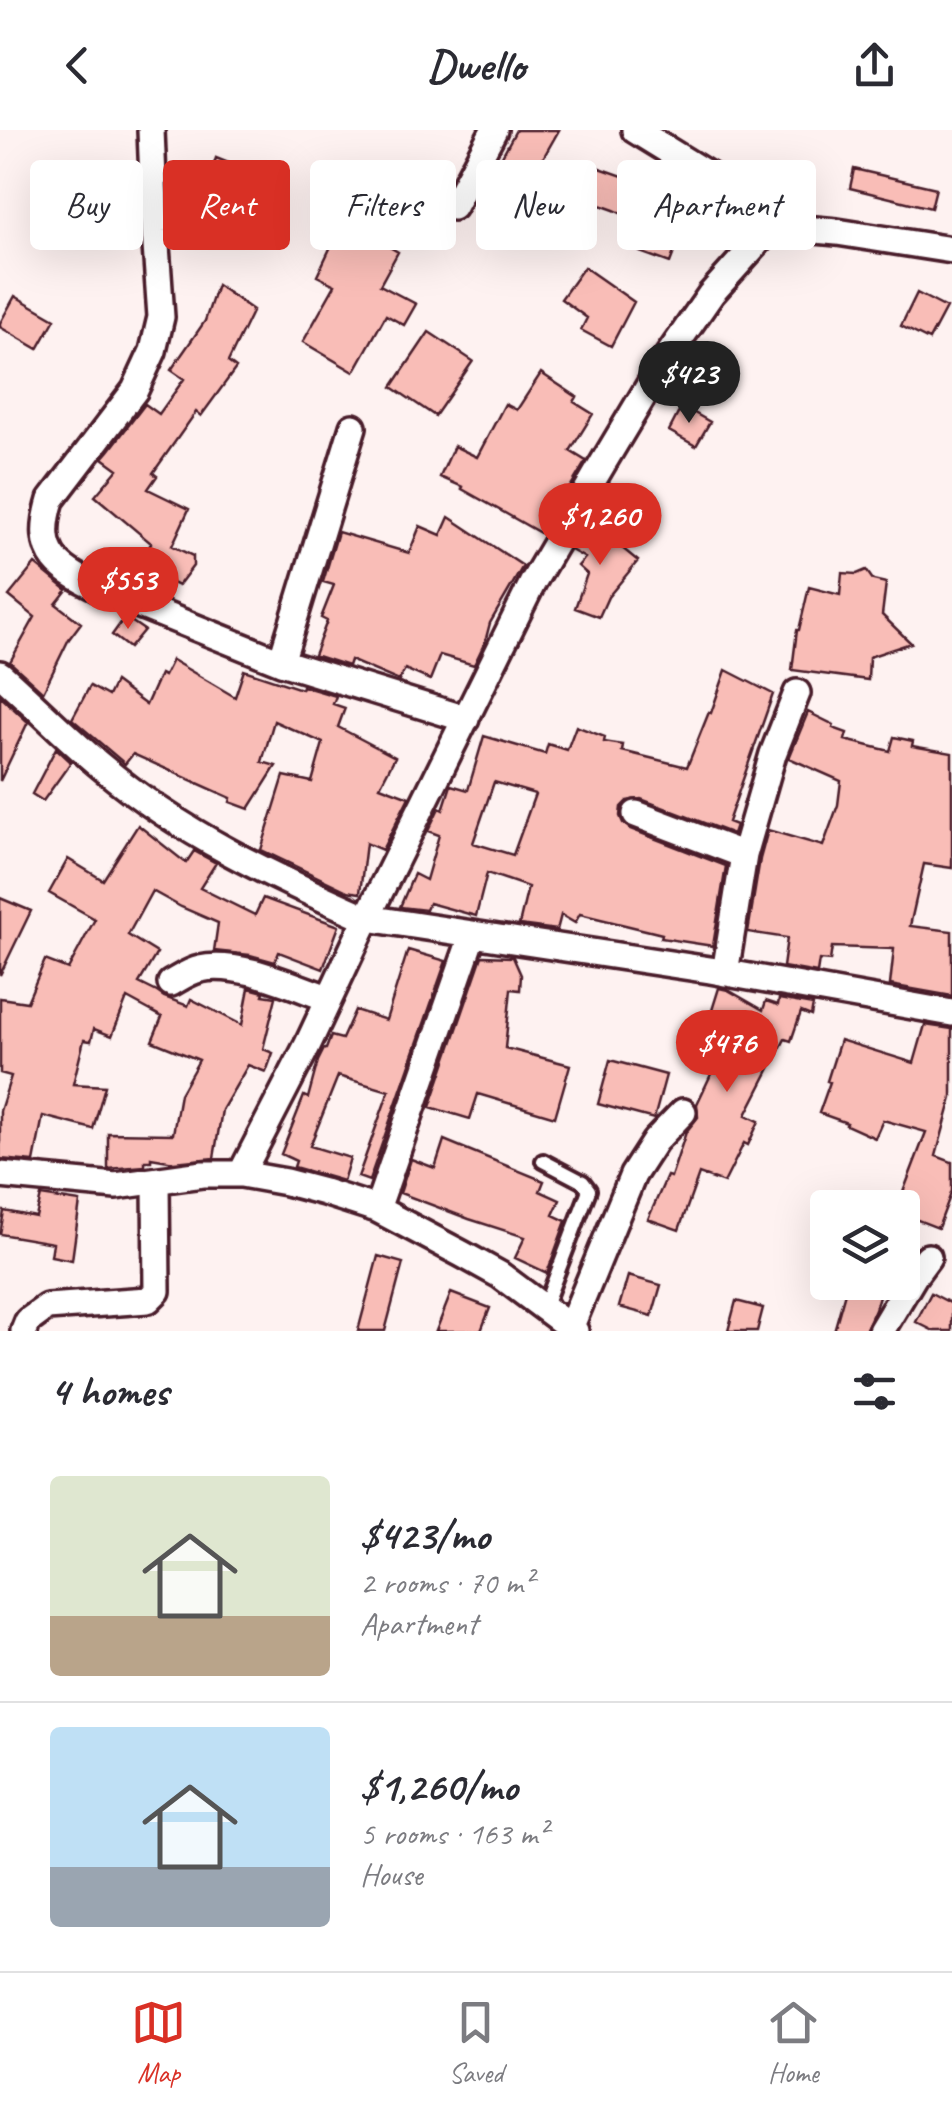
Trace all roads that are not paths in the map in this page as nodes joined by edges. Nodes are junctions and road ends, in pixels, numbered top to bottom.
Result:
1 (151, 130) edge
2 (494, 130) edge
3 (635, 130) edge
4 (684, 160) edge
5 (456, 202) edge
6 (816, 230) edge
7 (750, 250) edge
8 (952, 250) edge
9 (353, 427) dead end
10 (281, 662) junction
11 (0, 674) edge
12 (797, 694) dead end
13 (466, 719) junction
14 (636, 814) dead end
15 (744, 854) junction
16 (367, 918) junction
17 (472, 936) junction
18 (725, 972) junction
19 (171, 984) dead end
20 (328, 998) junction
21 (952, 1013) edge
22 (684, 1112) dead end
23 (543, 1160) dead end
24 (0, 1174) edge
25 (241, 1174) junction
26 (156, 1181) junction
27 (377, 1209) junction
28 (928, 1257) dead end
29 (544, 1308) junction
30 (572, 1330) edge
31 (24, 1331) edge
32 (881, 1331) edge

1 - 10 street
2 - 5 street
3 - 4 street
6 - 8 street
7 - 13 street
9 - 10 street
10 - 13 street
11 - 16 street
12 - 15 street
13 - 16 street
14 - 15 street
15 - 18 street
16 - 17 street
16 - 20 street
17 - 18 street
17 - 27 street
18 - 21 street
19 - 20 street
20 - 25 street
22 - 30 street
23 - 29 lane
24 - 26 street
25 - 26 street
25 - 27 street
26 - 31 street
27 - 29 street
28 - 32 street
29 - 30 street

